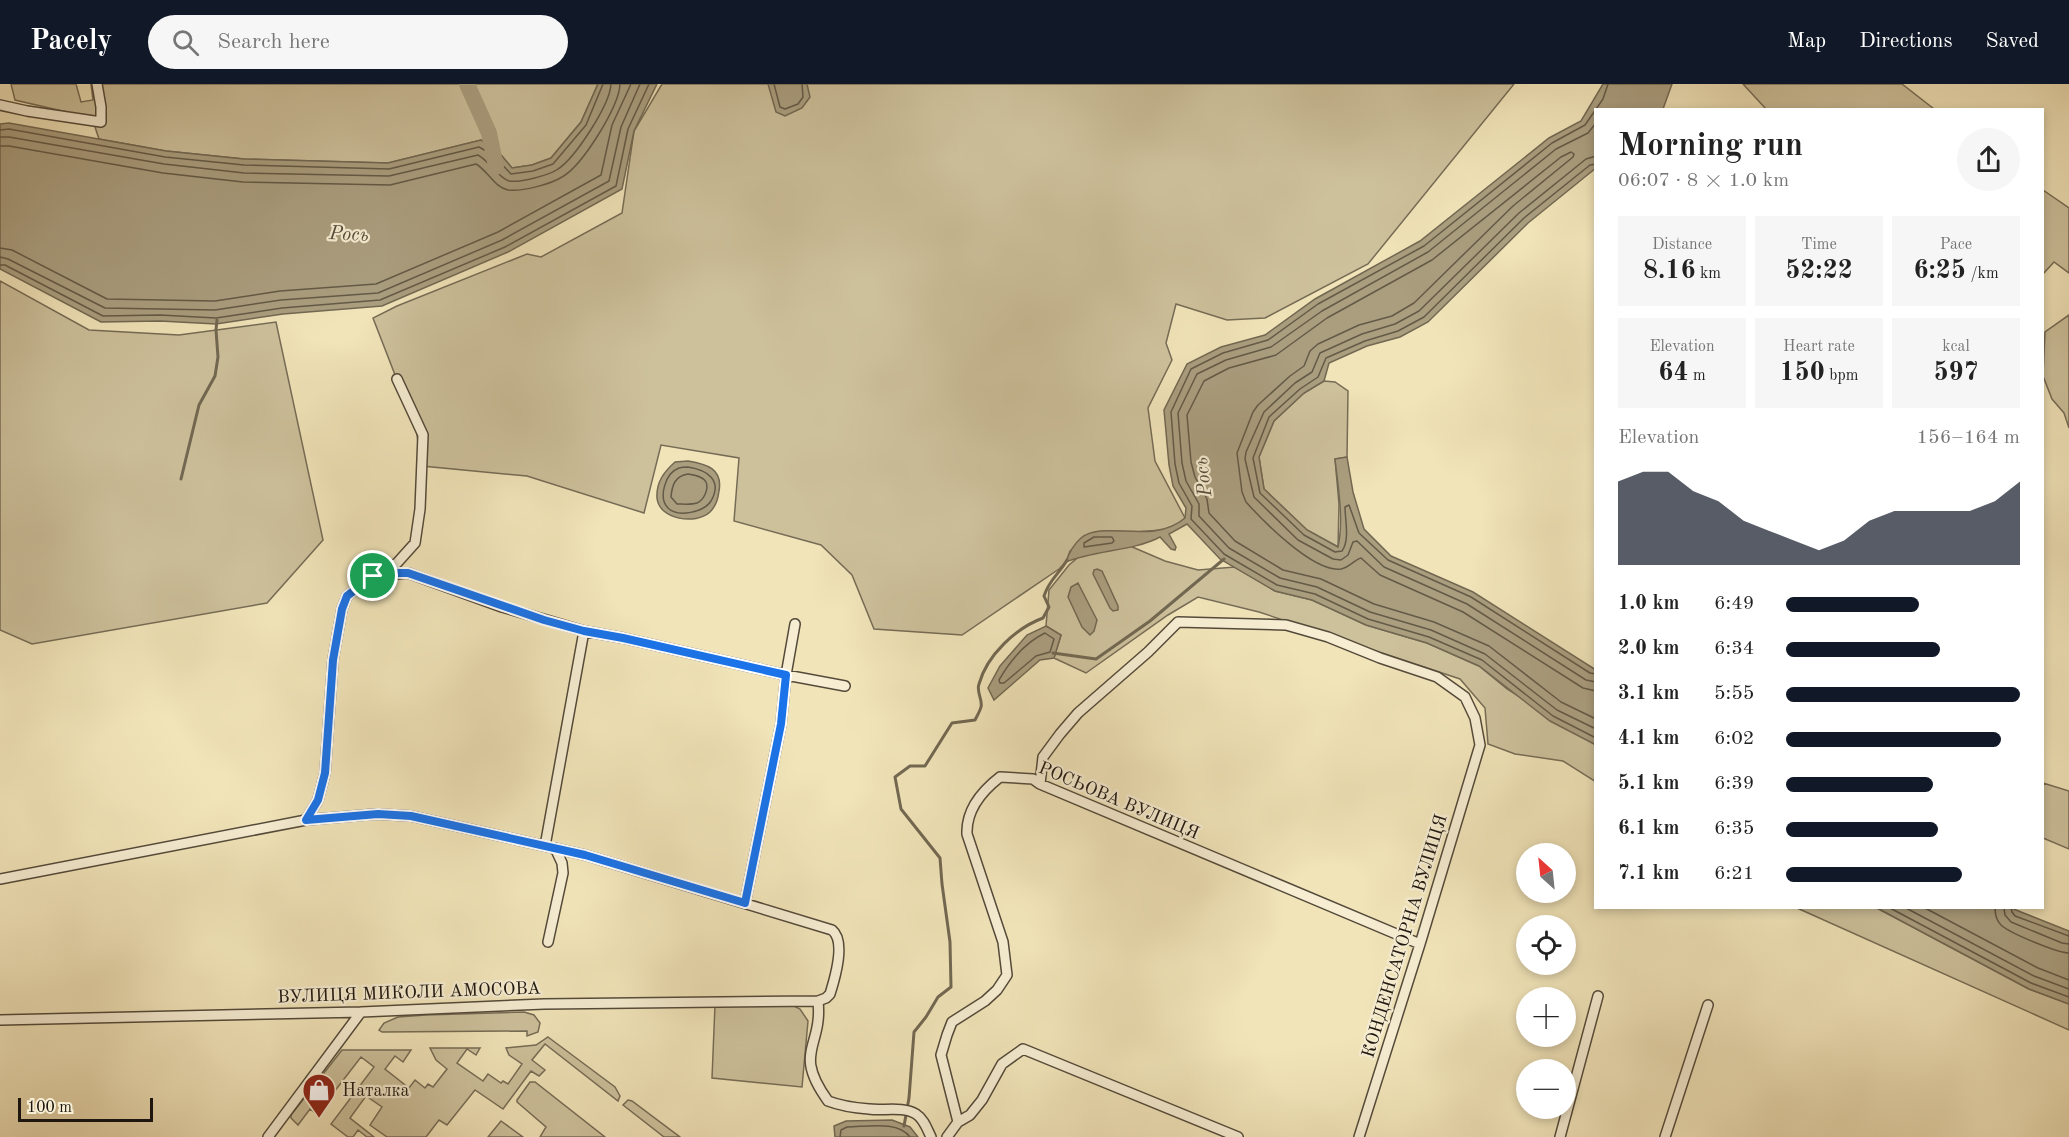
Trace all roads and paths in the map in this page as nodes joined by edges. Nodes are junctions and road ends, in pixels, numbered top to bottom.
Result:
1 (97, 84) edge
2 (0, 105) edge
3 (397, 379) dead end
4 (373, 576) junction
5 (795, 624) dead end
6 (584, 631) junction
7 (786, 675) junction
8 (845, 686) dead end
9 (1040, 784) junction
10 (306, 820) junction
11 (550, 847) junction
12 (0, 879) edge
13 (745, 903) junction
14 (548, 942) dead end
15 (1420, 944) junction
16 (1598, 996) dead end
17 (818, 1001) junction
18 (1708, 1005) dead end
19 (361, 1012) junction
20 (0, 1020) edge
21 (958, 1122) junction
22 (268, 1137) edge
23 (931, 1137) edge
24 (947, 1137) edge
25 (1238, 1137) edge
26 (1359, 1137) edge
27 (1560, 1137) edge
28 (1665, 1137) edge

1 - 2 street
3 - 4 street
4 - 6 street
4 - 10 street
5 - 7 street
6 - 7 street
6 - 11 street
7 - 8 street
7 - 13 street
9 - 15 street, РОСЬОВА ВУЛИЦЯ
9 - 15 street, КОНДЕНСАТОРНА ВУЛИЦЯ
9 - 21 street, РОСЬОВА ВУЛИЦЯ
10 - 11 street
10 - 12 street
11 - 13 street
11 - 14 street
13 - 17 street
15 - 26 street, КОНДЕНСАТОРНА ВУЛИЦЯ
16 - 27 street
17 - 19 street, ВУЛИЦЯ МИКОЛИ АМОСОВА
17 - 23 street
18 - 28 street
19 - 20 street, ВУЛИЦЯ МИКОЛИ АМОСОВА
19 - 22 street
21 - 24 street
21 - 25 street

